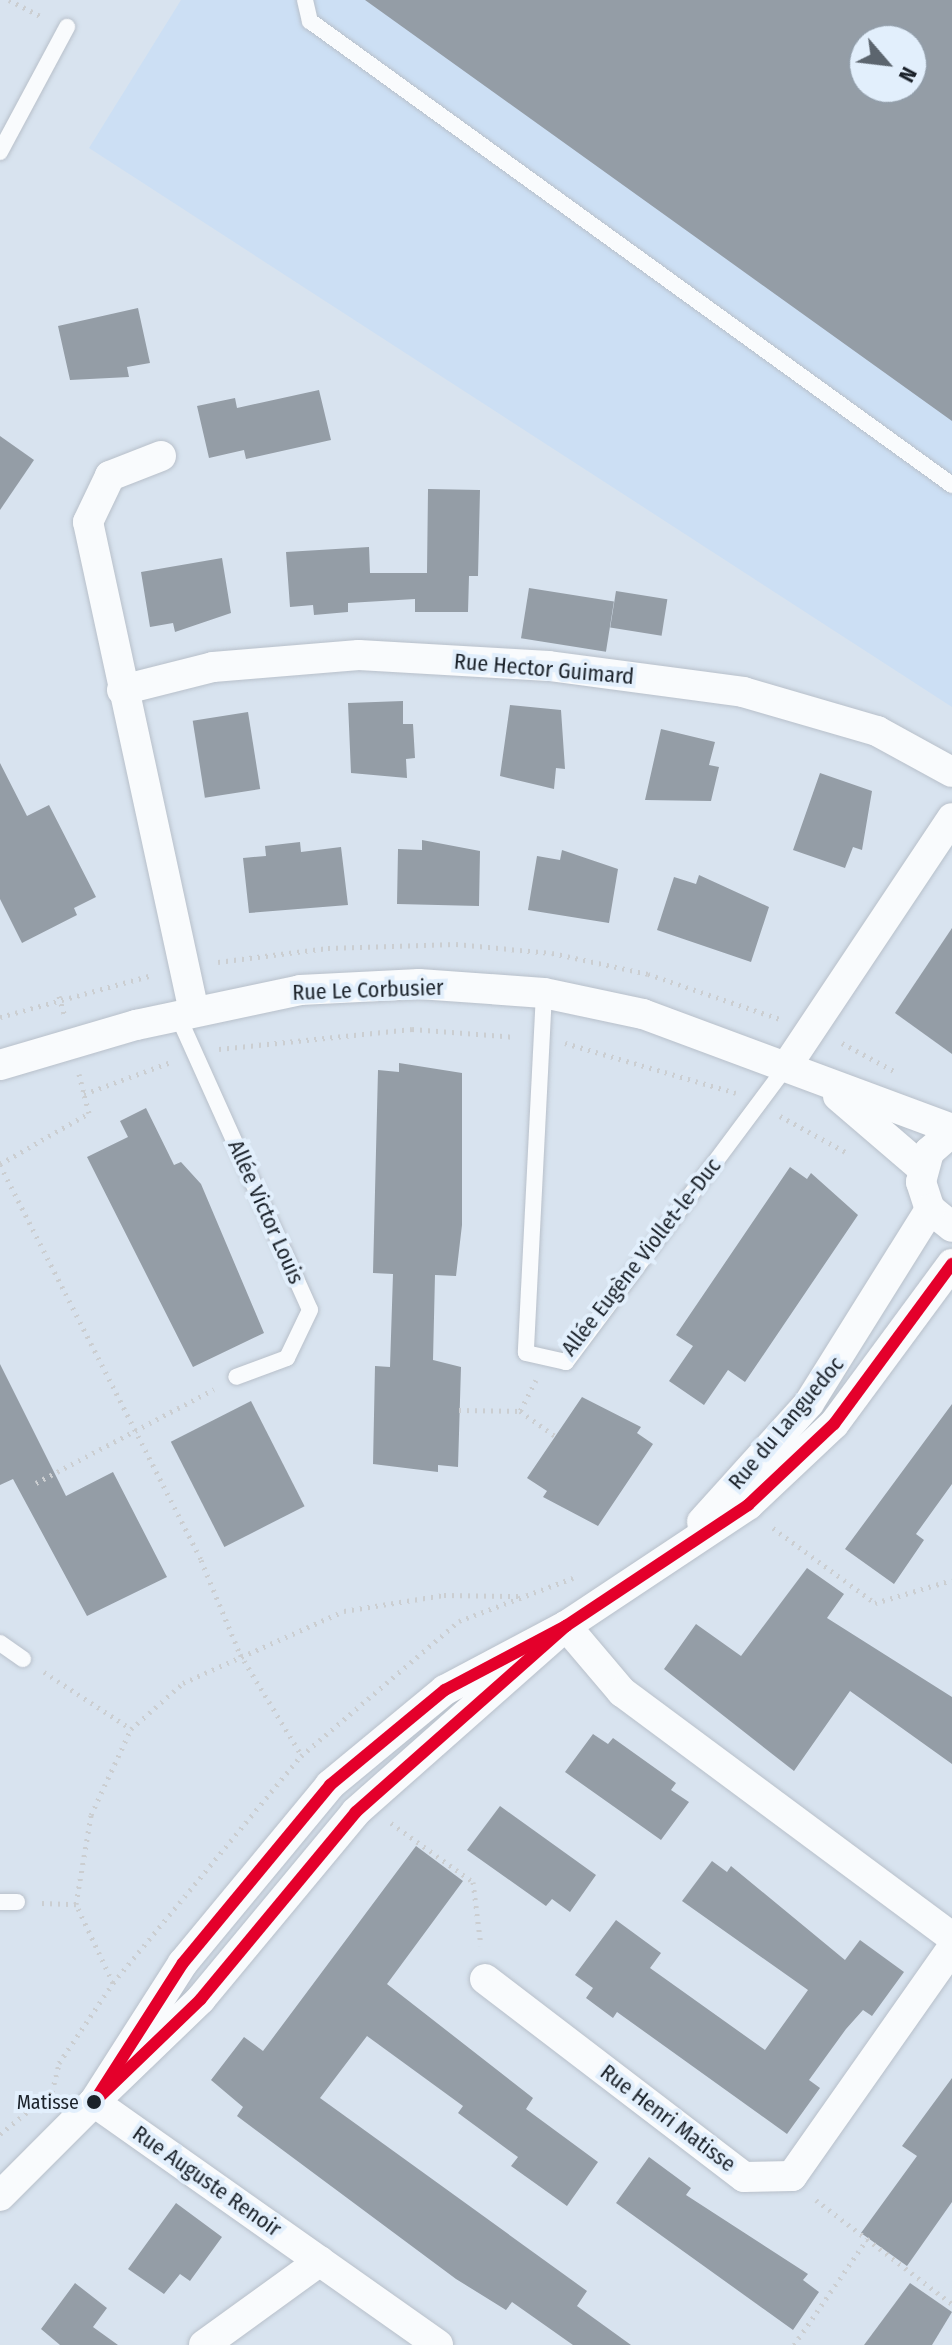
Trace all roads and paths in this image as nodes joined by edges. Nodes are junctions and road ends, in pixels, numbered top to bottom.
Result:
1 (9, 0) edge
2 (305, 0) edge
3 (67, 27) joint
4 (0, 152) edge
5 (161, 456) dead end
6 (952, 485) edge
7 (122, 690) junction
8 (952, 772) edge
9 (952, 818) edge
10 (185, 969) junction
11 (544, 993) junction
12 (186, 1014) junction
13 (0, 1017) edge
14 (810, 1030) junction
15 (542, 1040) junction
16 (196, 1056) junction
17 (0, 1065) edge
18 (786, 1067) junction
19 (758, 1105) junction
20 (879, 1113) junction
21 (952, 1130) edge
22 (0, 1164) edge
23 (922, 1168) junction
24 (941, 1218) edge
25 (952, 1264) edge
26 (547, 1358) junction
27 (236, 1377) joint
28 (459, 1410) dead end
29 (520, 1411) junction
30 (134, 1431) junction
31 (555, 1436) dead end
32 (36, 1483) dead end
33 (763, 1520) dead end
34 (680, 1547) junction
35 (952, 1580) edge
36 (522, 1596) dead end
37 (566, 1626) junction
38 (0, 1643) edge
39 (240, 1654) junction
40 (23, 1659) joint
41 (131, 1729) junction
42 (330, 1785) junction
43 (356, 1812) junction
44 (952, 1937) edge
45 (952, 1948) edge
46 (485, 1979) joint
47 (113, 1983) dead end
48 (52, 2092) dead end
49 (94, 2102) junction
50 (0, 2134) edge
51 (783, 2176) junction
52 (0, 2196) edge
53 (867, 2239) junction
54 (320, 2261) junction
55 (952, 2304) edge
56 (204, 2345) edge
57 (438, 2345) edge
58 (794, 2345) edge

1 - 3 path
2 - 6 lane
3 - 4 lane
5 - 7 street
7 - 8 street, Rue Hector Guimard
7 - 10 street
9 - 14 street
10 - 12 street
10 - 13 path
10 - 14 path
11 - 12 street, Rue Le Corbusier
11 - 15 lane, Allée Eugène Viollet-le-Duc
11 - 18 street, Rue Le Corbusier
12 - 16 lane, Allée Victor Louis
12 - 17 street, Rue Le Corbusier
14 - 18 street
14 - 20 path
15 - 16 path
15 - 19 path
15 - 26 lane, Allée Eugène Viollet-le-Duc
16 - 22 path
16 - 27 lane, Allée Victor Louis
18 - 19 lane, Allée Eugène Viollet-le-Duc
18 - 20 street, Rue Le Corbusier
19 - 20 path
19 - 26 lane, Allée Eugène Viollet-le-Duc
20 - 21 street, Rue Le Corbusier
20 - 23 street, Rue Le Corbusier
21 - 23 street
22 - 30 path
23 - 24 street
24 - 34 street, Rue du Languedoc
25 - 34 street, Rue du Languedoc
26 - 29 path
27 - 30 path
28 - 29 path
29 - 31 path
30 - 32 path
30 - 39 path
33 - 35 path
34 - 37 street, Rue du Languedoc
36 - 39 path
37 - 42 street, Rue du Languedoc
37 - 43 street, Rue du Languedoc
37 - 44 street
38 - 40 lane
39 - 41 path
39 - 42 path
40 - 41 path
41 - 47 path
42 - 49 street, Rue du Languedoc
43 - 46 path
43 - 49 street, Rue du Languedoc
45 - 51 street
46 - 51 street, Rue Henri Matisse
48 - 50 path
49 - 52 street, Rue du Languedoc
49 - 54 street, Rue Auguste Renoir
51 - 53 path
53 - 55 path
53 - 58 path
54 - 56 street
54 - 57 street, Rue Auguste Renoir

